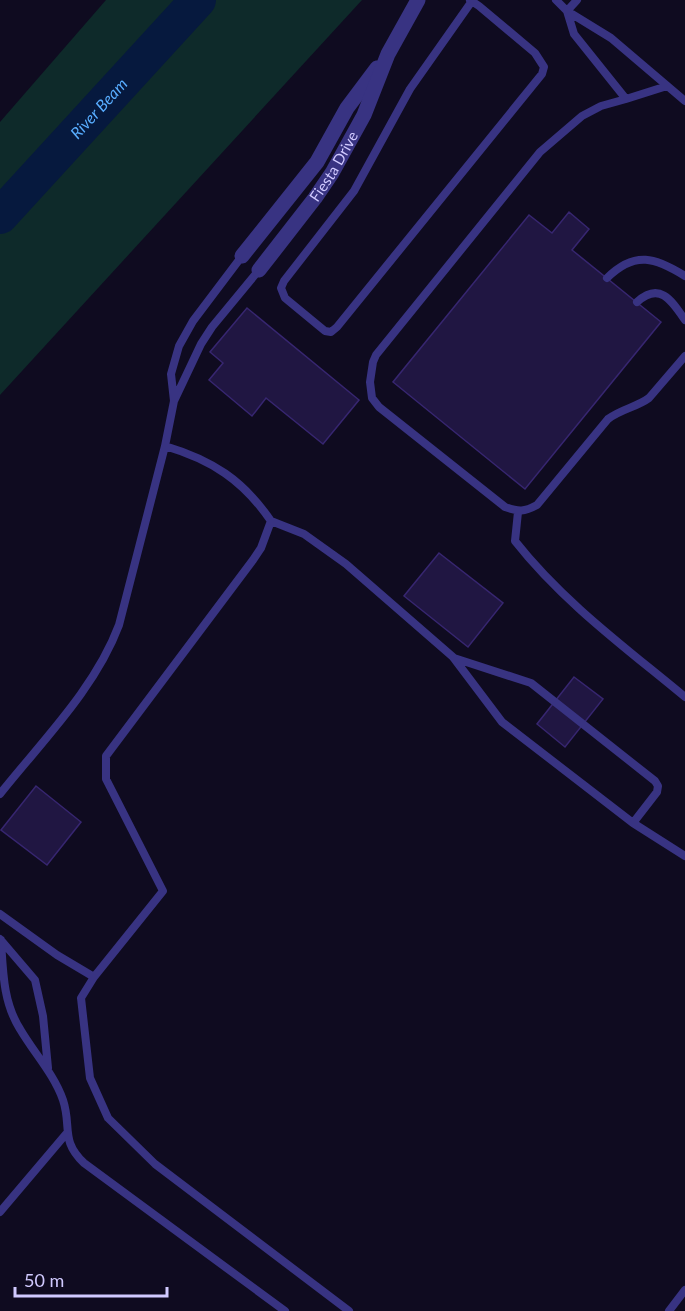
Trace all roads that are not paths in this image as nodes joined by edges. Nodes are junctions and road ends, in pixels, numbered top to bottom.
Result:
1 (418, 0) edge
2 (556, 0) edge
3 (578, 0) edge
4 (471, 1) edge
5 (567, 11) junction
6 (388, 54) junction
7 (667, 86) junction
8 (626, 99) junction
9 (685, 101) edge
10 (242, 256) joint
11 (259, 270) joint
12 (685, 276) edge
13 (607, 278) dead end
14 (636, 302) dead end
15 (685, 320) edge
16 (685, 356) edge
17 (174, 401) junction
18 (165, 447) junction
19 (518, 512) junction
20 (271, 521) junction
21 (453, 657) junction
22 (685, 697) edge
23 (0, 794) edge
24 (633, 823) junction
25 (685, 856) edge
26 (0, 914) edge
27 (1, 939) edge
28 (94, 977) junction
29 (48, 1071) junction
30 (66, 1134) junction
31 (0, 1212) edge
32 (685, 1290) edge
33 (285, 1311) edge
34 (349, 1311) edge
35 (669, 1311) edge

1 - 6 street, Fiesta Drive
2 - 5 lane
3 - 5 lane
4 - 4 lane
5 - 7 lane
5 - 8 lane
6 - 10 street, Fiesta Drive
6 - 11 street, Fiesta Drive
7 - 8 lane
7 - 9 lane
8 - 19 lane
10 - 17 lane
11 - 17 lane
12 - 13 lane
14 - 15 lane
16 - 19 lane
17 - 18 lane
18 - 20 lane
18 - 23 lane
19 - 22 lane
20 - 21 lane
20 - 28 lane
21 - 24 lane
21 - 24 lane
24 - 25 lane
26 - 28 lane
27 - 29 lane
27 - 29 lane
28 - 34 lane
29 - 30 lane
30 - 31 lane
30 - 33 lane
32 - 35 lane

